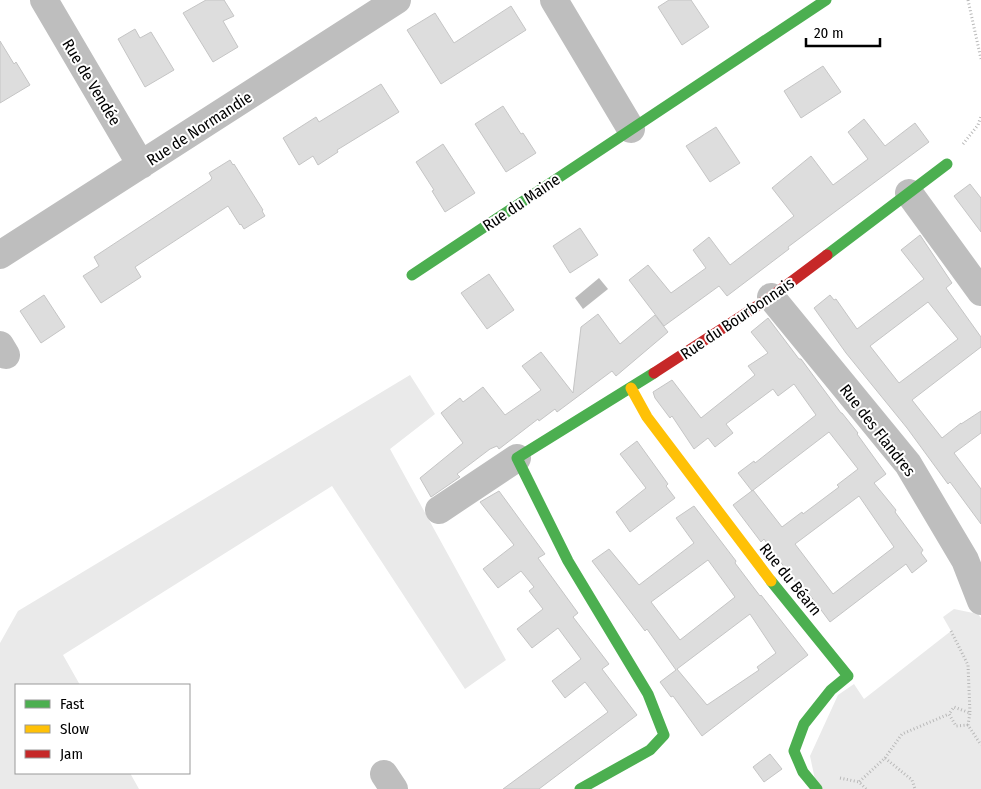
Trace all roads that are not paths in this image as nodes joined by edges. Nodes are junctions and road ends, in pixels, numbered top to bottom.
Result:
1 (44, 0) edge
2 (397, 0) edge
3 (554, 0) edge
4 (826, 0) edge
5 (630, 129) junction
6 (947, 164) road end
7 (141, 165) junction
8 (909, 193) junction
9 (0, 255) edge
10 (412, 275) dead end
11 (981, 292) edge
12 (771, 297) junction
13 (631, 388) junction
14 (517, 458) junction
15 (439, 510) dead end
16 (981, 601) edge
17 (590, 787) edge
18 (816, 789) edge

1 - 7 street, Rue de Vendée
2 - 7 street, Rue de Normandie
3 - 5 street
4 - 5 street, Rue du Maine
5 - 10 street, Rue du Maine
6 - 8 street, Rue du Bourbonnais
7 - 9 street, Rue de Normandie
8 - 11 street
8 - 12 street, Rue du Bourbonnais
12 - 13 street, Rue du Bourbonnais
12 - 16 street, Rue des Flandres
13 - 14 street, Rue du Bourbonnais
13 - 18 street, Rue du Béarn
14 - 15 street, Rue du Bourbonnais
14 - 17 street

